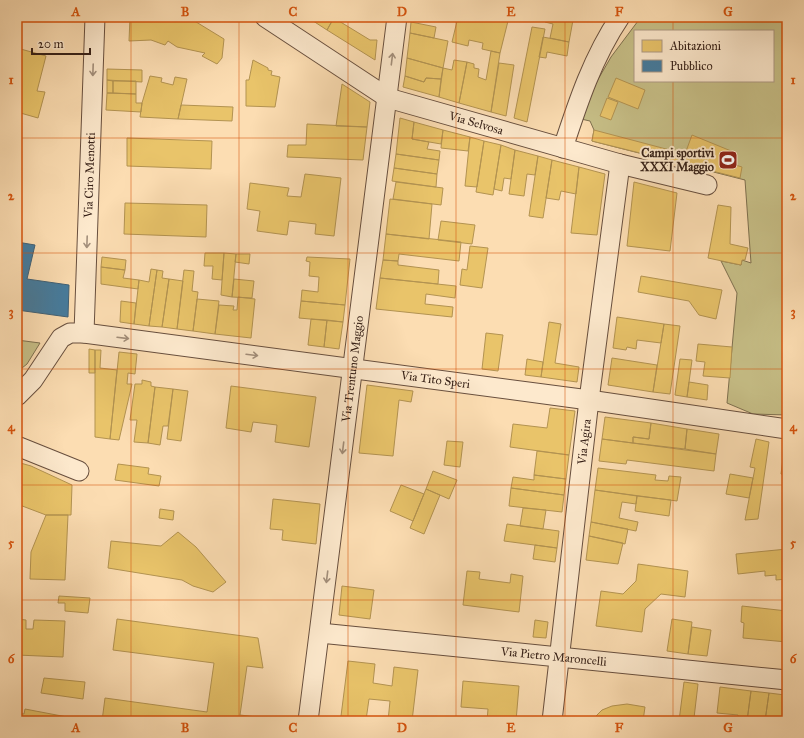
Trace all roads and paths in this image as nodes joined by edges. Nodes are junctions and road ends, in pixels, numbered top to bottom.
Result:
1 (95, 17) edge
2 (265, 17) edge
3 (397, 17) edge
4 (609, 17) edge
5 (620, 17) edge
6 (593, 65) junction
7 (388, 98) junction
8 (563, 148) junction
9 (620, 164) junction
10 (707, 185) dead end
11 (84, 333) junction
12 (354, 368) junction
13 (17, 396) edge
14 (589, 400) junction
15 (787, 429) edge
16 (17, 446) edge
17 (79, 471) dead end
18 (320, 633) junction
19 (558, 657) junction
20 (787, 680) edge
21 (308, 721) edge
22 (552, 721) edge

1 -> 11 street, Via Ciro Menotti
2 - 7 street, Via Selvosa
7 -> 3 street, Via Trentuno Maggio
4 - 6 street
5 - 6 street
6 - 8 street
7 - 8 street, Via Selvosa
7 - 12 street, Via Trentuno Maggio
8 - 9 street, Via Selvosa
9 - 10 street, Via Selvosa
9 - 14 street, Via Agira
11 -> 12 street, Via Tito Speri
11 - 13 street, Via Tito Speri
12 - 14 street, Via Tito Speri
12 -> 18 street, Via Trentuno Maggio
14 - 15 street, Via Tito Speri
14 - 19 street, Via Agira
16 - 17 street
18 - 19 street, Via Pietro Maroncelli
18 - 21 street, Via Trentuno Maggio
19 - 20 street, Via Pietro Maroncelli
19 - 22 street, Via Agira

